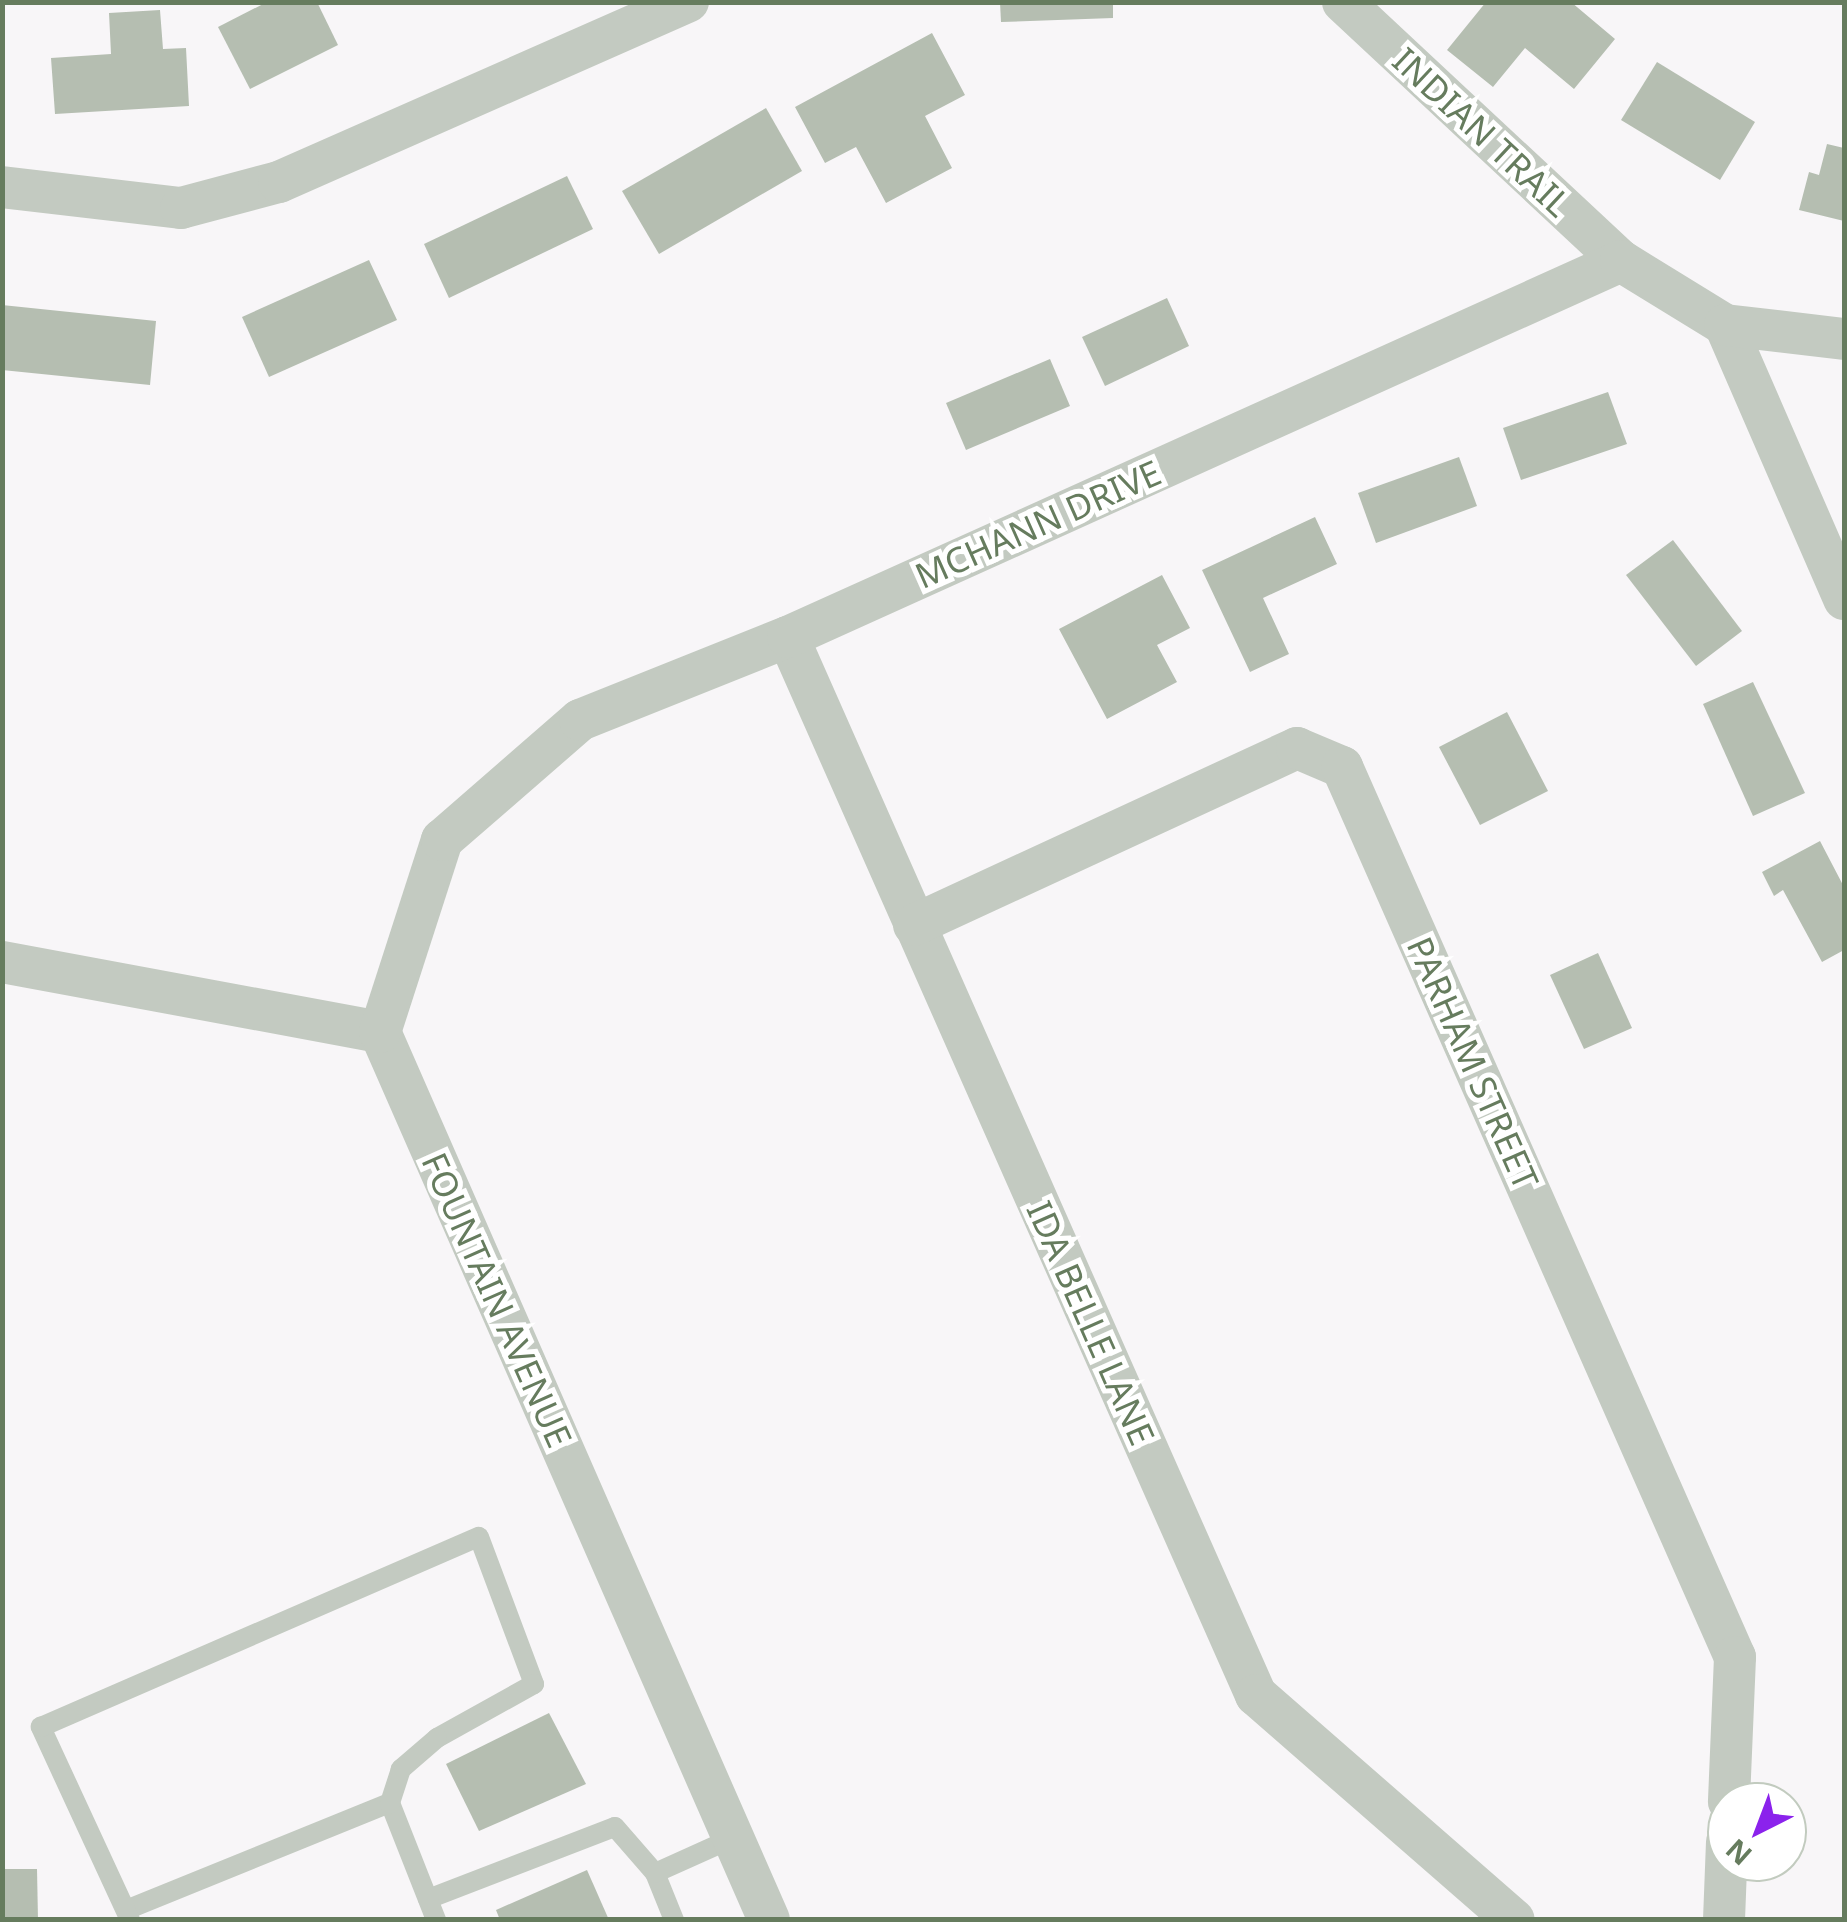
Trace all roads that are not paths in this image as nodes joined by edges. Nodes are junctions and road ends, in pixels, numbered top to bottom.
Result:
1 (688, 2) edge
2 (1343, 2) edge
3 (2, 187) edge
4 (1621, 260) junction
5 (1725, 324) junction
6 (1844, 339) edge
7 (1844, 598) edge
8 (788, 637) junction
9 (914, 926) junction
10 (2, 962) edge
11 (380, 1032) junction
12 (1729, 1782) edge
13 (390, 1802) junction
14 (733, 1838) junction
15 (655, 1872) junction
16 (1725, 1882) edge
17 (428, 1899) junction
18 (128, 1914) edge
19 (436, 1920) edge
20 (674, 1920) edge
21 (768, 1920) edge
22 (1514, 1920) edge
23 (1724, 1920) edge

1 - 3 street
2 - 4 street, INDIAN TRAIL
4 - 5 street
4 - 8 street, MCHANN DRIVE
5 - 6 street
5 - 7 street
8 - 9 street, IDA BELLE LANE
8 - 11 street, MCHANN DRIVE
9 - 12 street, PARHAM STREET
9 - 22 street, IDA BELLE LANE
10 - 11 street
11 - 14 street, FOUNTAIN AVENUE
13 - 17 lane
13 - 18 lane
13 - 18 lane
14 - 15 lane
14 - 21 street, FOUNTAIN AVENUE
15 - 17 lane
15 - 20 lane
16 - 23 street
17 - 19 lane

